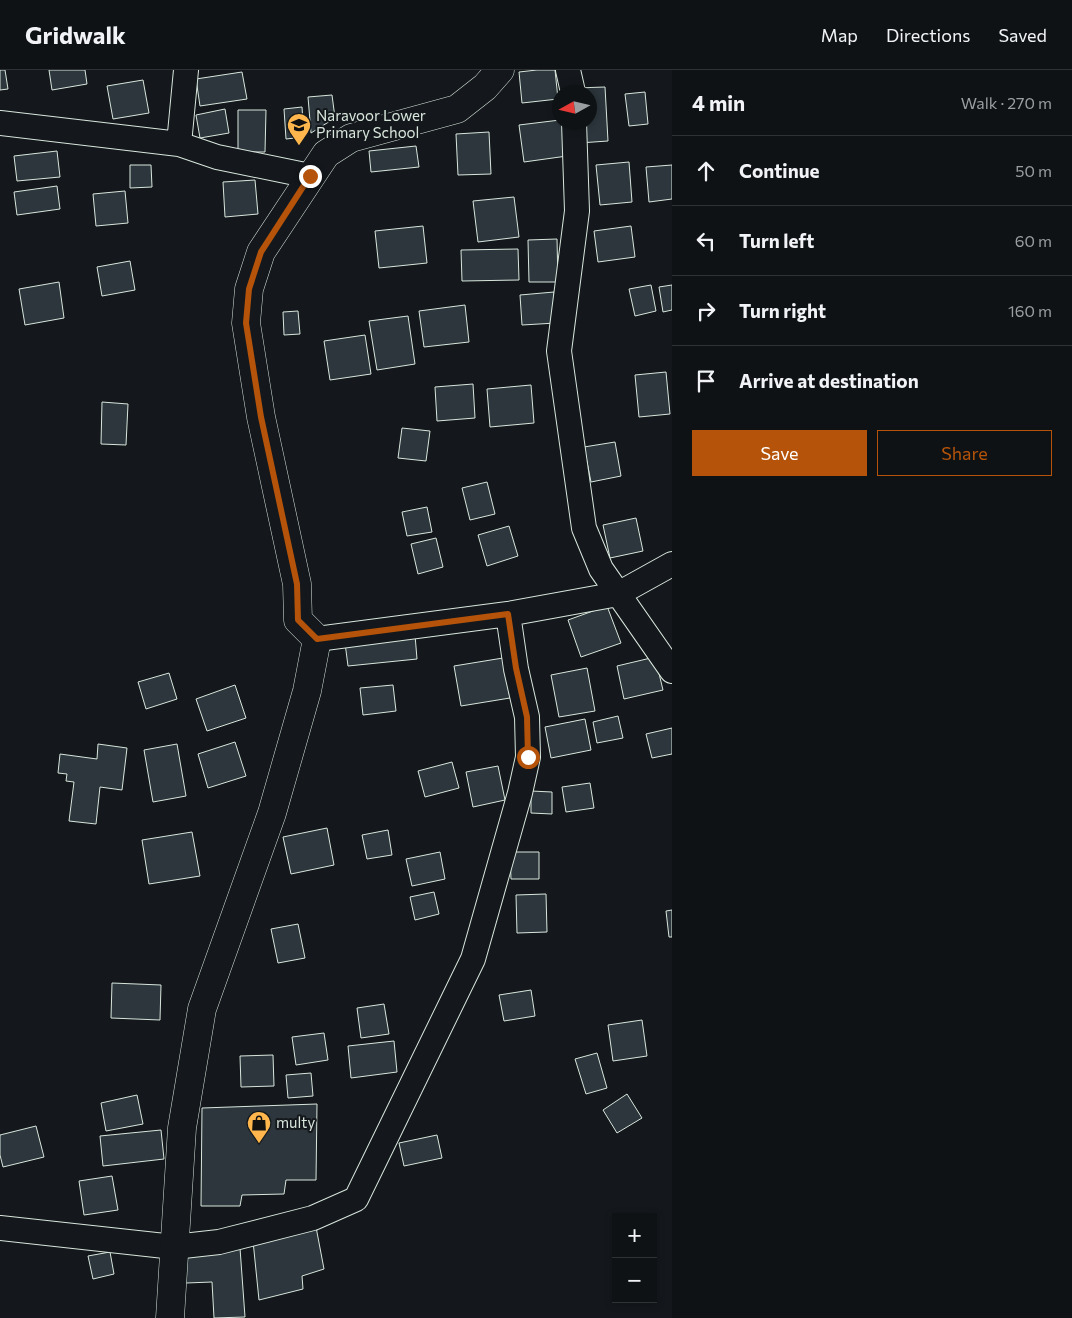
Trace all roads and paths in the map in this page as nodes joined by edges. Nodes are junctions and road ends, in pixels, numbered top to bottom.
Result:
1 (186, 70) edge
2 (500, 70) edge
3 (568, 70) edge
4 (571, 85) edge
5 (0, 123) edge
6 (574, 130) edge
7 (179, 144) junction
8 (310, 176) junction
9 (672, 564) edge
10 (618, 594) junction
11 (508, 614) junction
12 (317, 639) junction
13 (672, 671) edge
14 (0, 1228) edge
15 (174, 1247) junction
16 (170, 1318) edge

1 - 7 street
2 - 8 main road
3 - 4 street
5 - 7 street
6 - 10 street
7 - 8 street
8 - 12 main road
9 - 10 street
10 - 11 street
10 - 13 street
11 - 12 street
11 - 15 street
12 - 15 main road
14 - 15 street
15 - 16 main road

